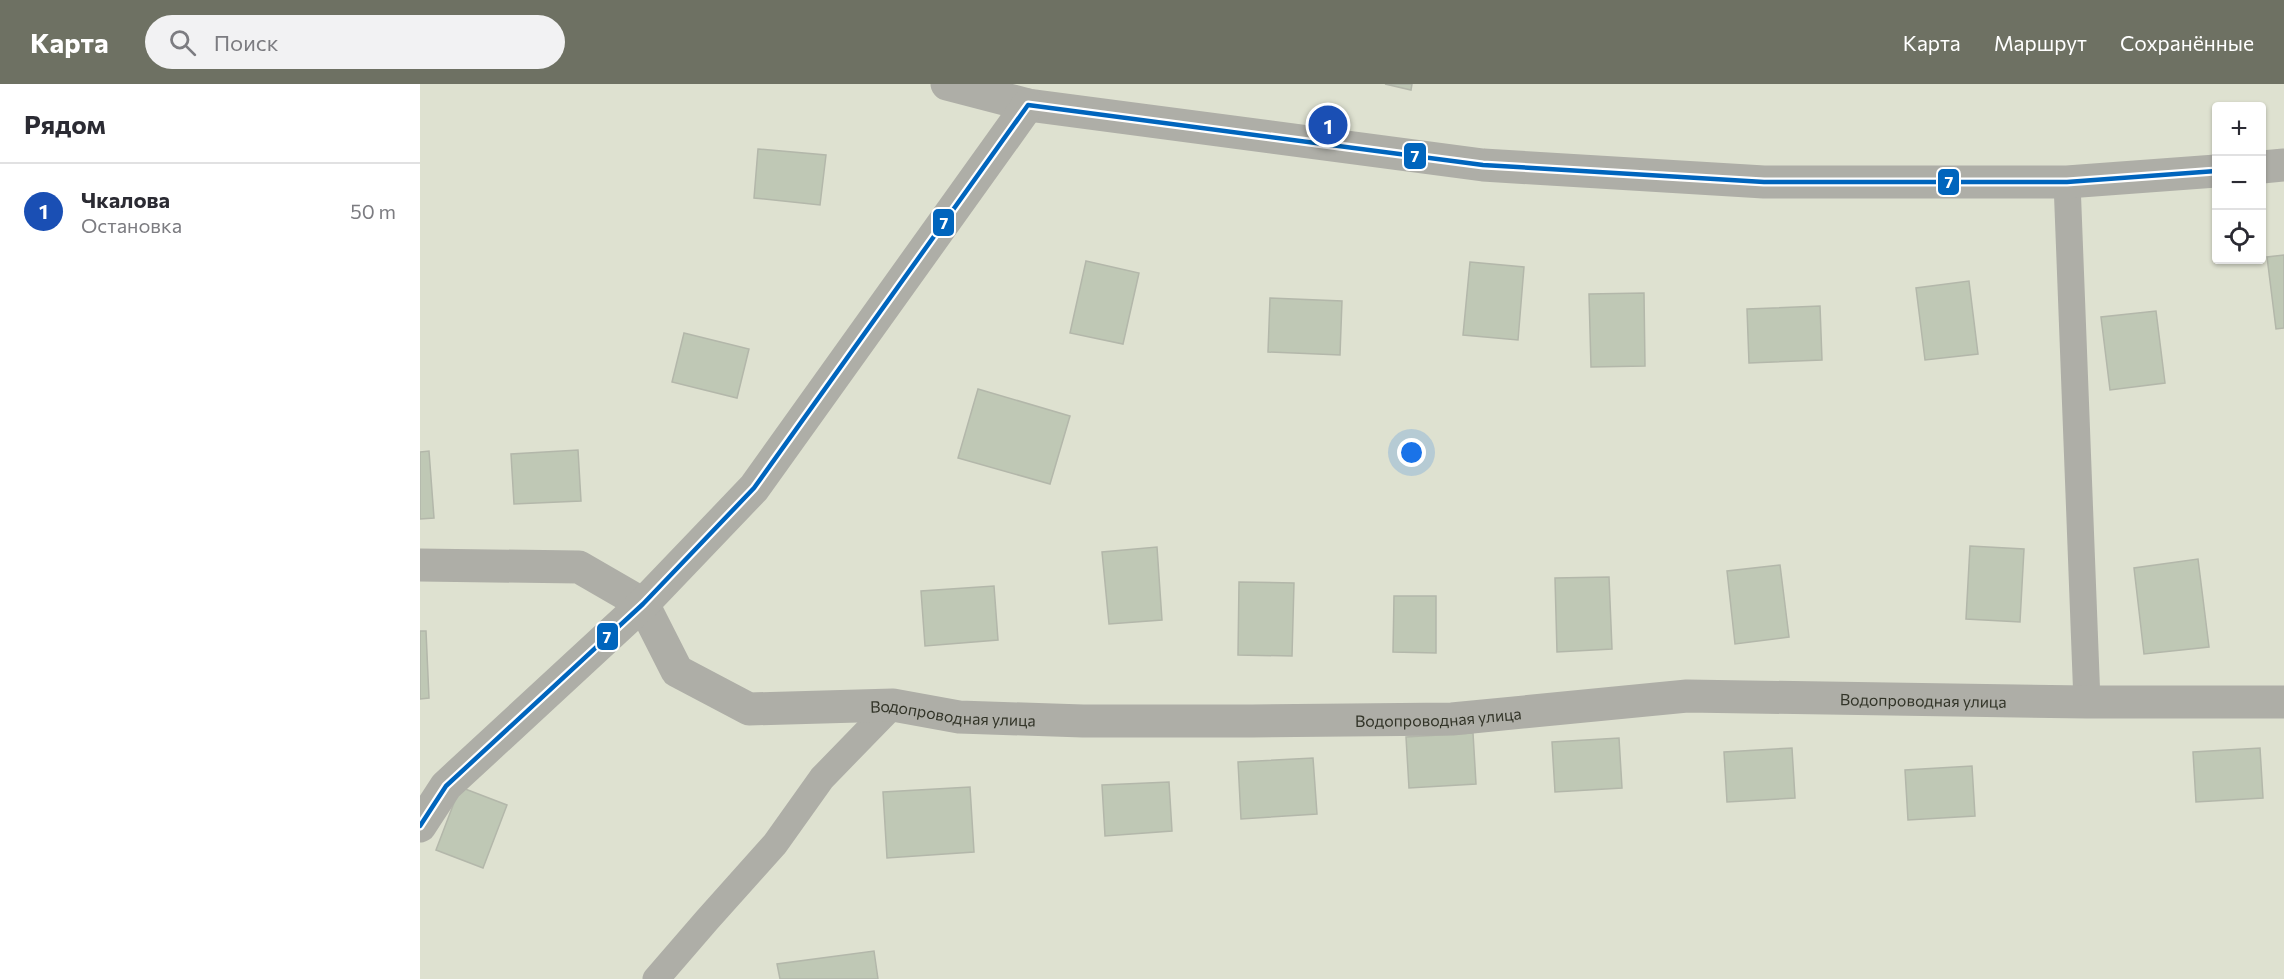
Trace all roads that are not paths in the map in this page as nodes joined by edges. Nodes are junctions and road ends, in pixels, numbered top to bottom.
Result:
1 (947, 84) edge
2 (1028, 105) junction
3 (2284, 165) edge
4 (2266, 167) edge
5 (2212, 171) edge
6 (2067, 182) junction
7 (420, 565) edge
8 (643, 604) junction
9 (2087, 702) junction
10 (2284, 702) edge
11 (893, 705) junction
12 (420, 826) edge
13 (656, 979) edge

1 - 2 street
2 - 6 street
2 - 8 street
3 - 4 street
5 - 6 street
6 - 9 lane
7 - 8 street
8 - 11 street, Водопроводная улица
8 - 12 street
9 - 10 street, Водопроводная улица
9 - 11 street, Водопроводная улица
11 - 13 lane

